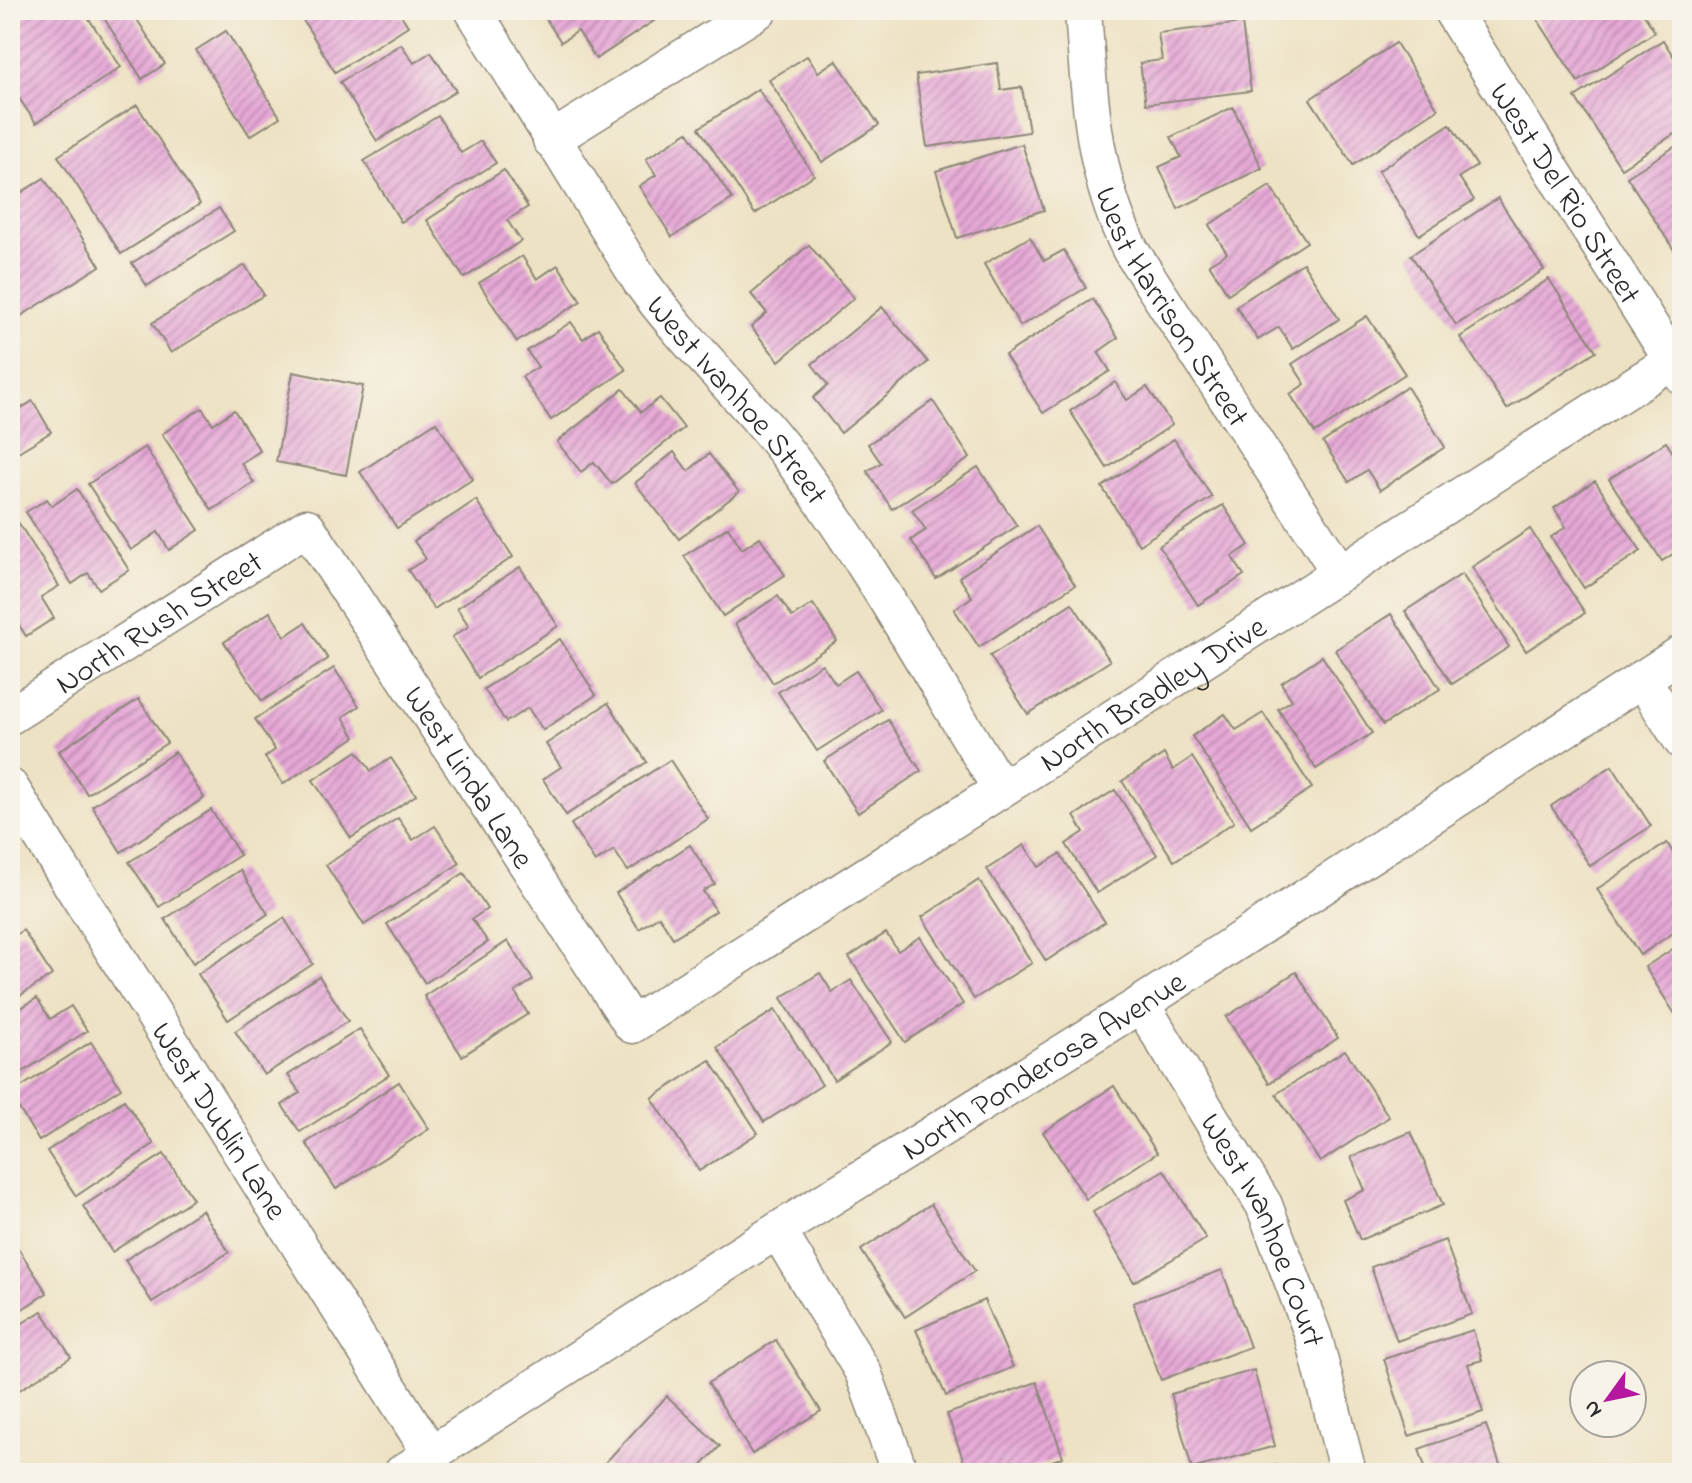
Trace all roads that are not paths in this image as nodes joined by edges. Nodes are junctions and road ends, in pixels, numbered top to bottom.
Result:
1 (473, 10) edge
2 (759, 10) edge
3 (1083, 10) edge
4 (1451, 10) edge
5 (551, 140) junction
6 (1677, 369) edge
7 (307, 527) joint
8 (1340, 573) junction
9 (1682, 653) edge
10 (1642, 679) junction
11 (10, 716) edge
12 (1682, 741) edge
13 (10, 787) edge
14 (1001, 789) junction
15 (1141, 1004) junction
16 (632, 1025) joint
17 (778, 1231) junction
18 (416, 1464) edge
19 (900, 1473) edge
20 (1348, 1473) edge

1 - 5 street, West Ivanhoe Street
2 - 5 street
3 - 8 street, West Harrison Street
4 - 6 street, West Del Rio Street
5 - 14 street, West Ivanhoe Street
6 - 8 street, North Bradley Drive
7 - 11 street, North Rush Street
7 - 16 street, West Linda Lane
8 - 14 street, North Bradley Drive
9 - 10 street, North Ponderosa Avenue
10 - 12 street
10 - 15 street, North Ponderosa Avenue
13 - 18 street, West Dublin Lane
14 - 16 street, North Bradley Drive
15 - 17 street, North Ponderosa Avenue
15 - 20 street, West Ivanhoe Court
17 - 18 street, North Ponderosa Avenue
17 - 19 street

